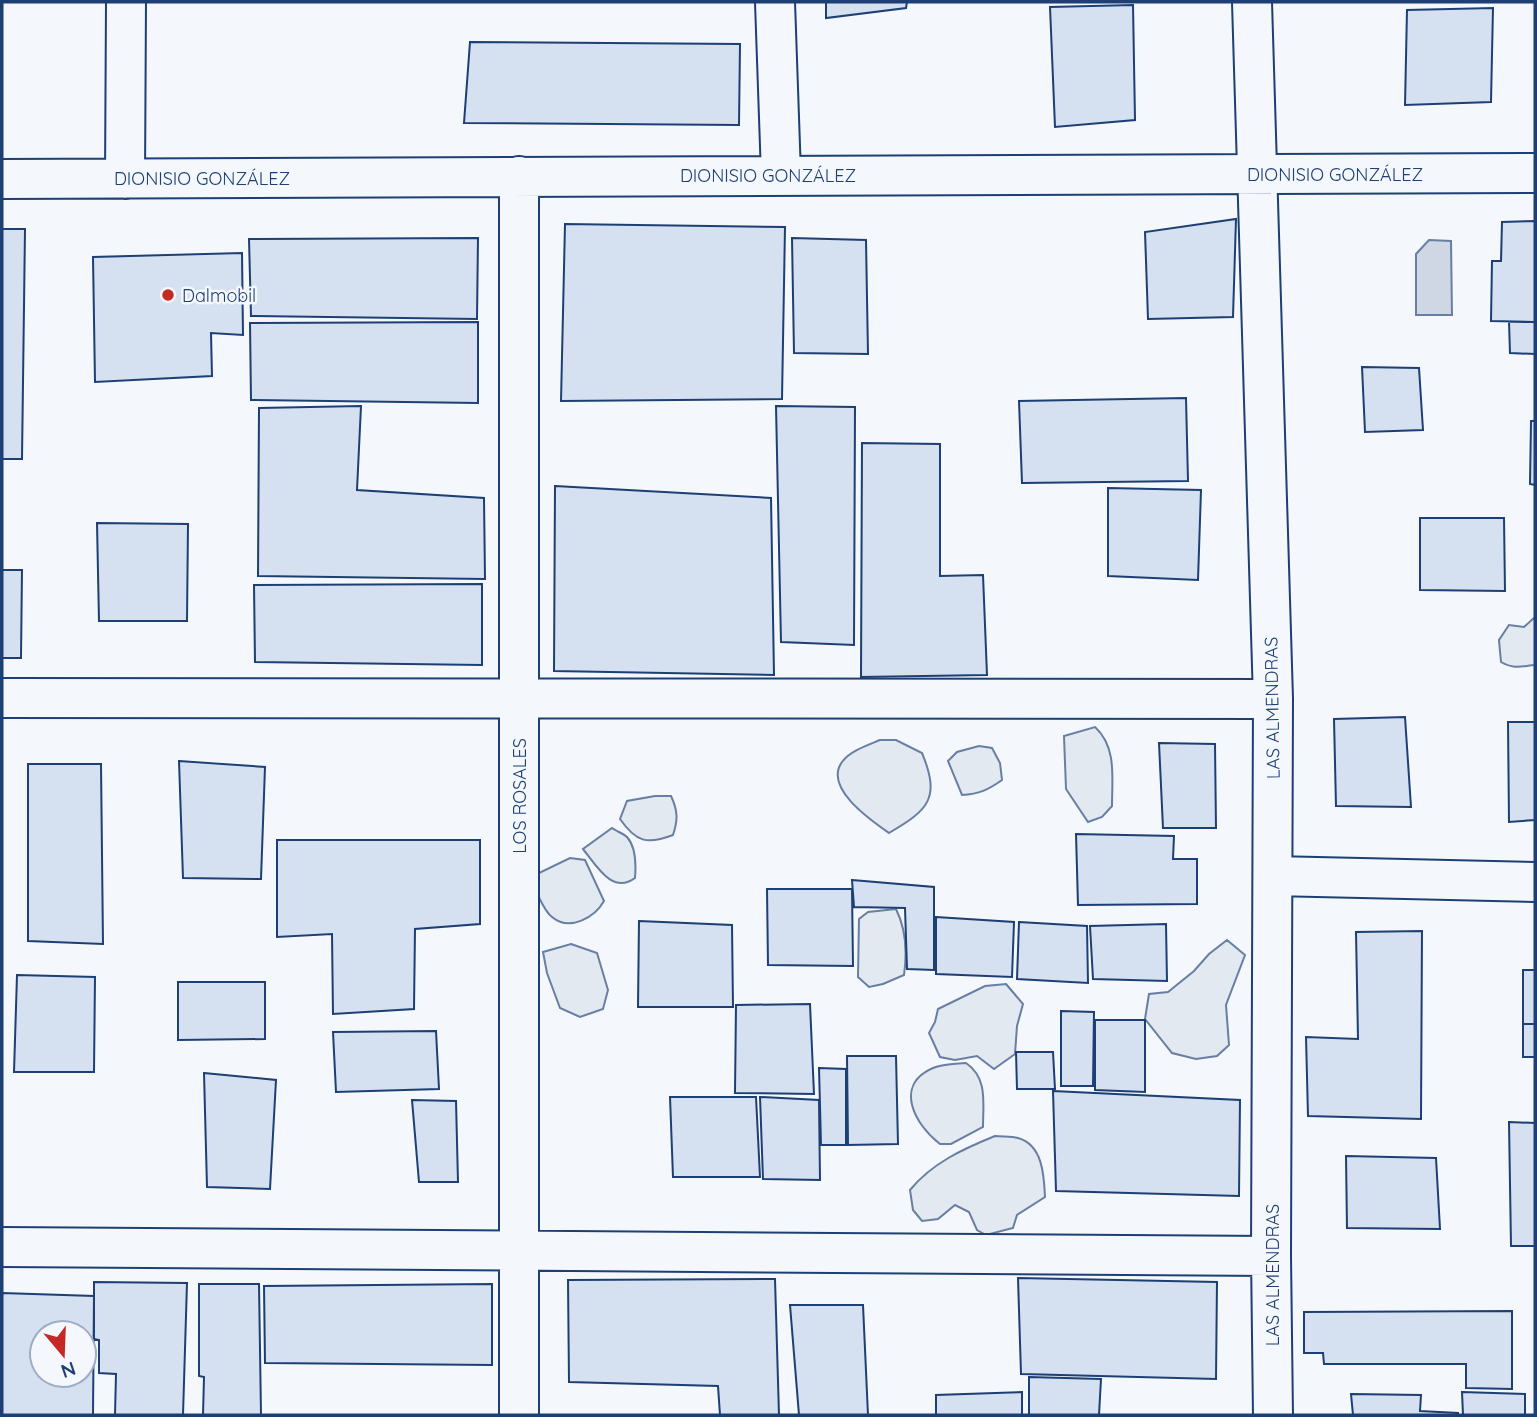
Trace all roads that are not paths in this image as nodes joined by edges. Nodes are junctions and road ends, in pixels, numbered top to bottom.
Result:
1 (126, 2) edge
2 (775, 2) edge
3 (1252, 2) edge
4 (1535, 173) edge
5 (1256, 174) junction
6 (781, 175) junction
7 (519, 176) junction
8 (2, 179) edge
9 (125, 179) junction
10 (2, 698) edge
11 (519, 699) junction
12 (1273, 699) junction
13 (1273, 876) junction
14 (1535, 882) edge
15 (2, 1247) edge
16 (519, 1250) junction
17 (1271, 1256) junction
18 (519, 1415) edge
19 (1273, 1415) edge

1 - 9 street
2 - 6 street
3 - 5 street, LAS ALMENDRAS
4 - 5 street, DIONISIO GONZÁLEZ
5 - 6 street, DIONISIO GONZÁLEZ
5 - 12 street, LAS ALMENDRAS
6 - 7 street, DIONISIO GONZÁLEZ
7 - 9 street, DIONISIO GONZÁLEZ
7 - 11 street, LOS ROSALES
8 - 9 street, DIONISIO GONZÁLEZ
10 - 11 street
11 - 12 street
11 - 16 street, LOS ROSALES
12 - 13 street, LAS ALMENDRAS
13 - 14 street
13 - 17 street, LAS ALMENDRAS
15 - 16 street
16 - 17 street
16 - 18 street, LOS ROSALES
17 - 19 street, LAS ALMENDRAS

